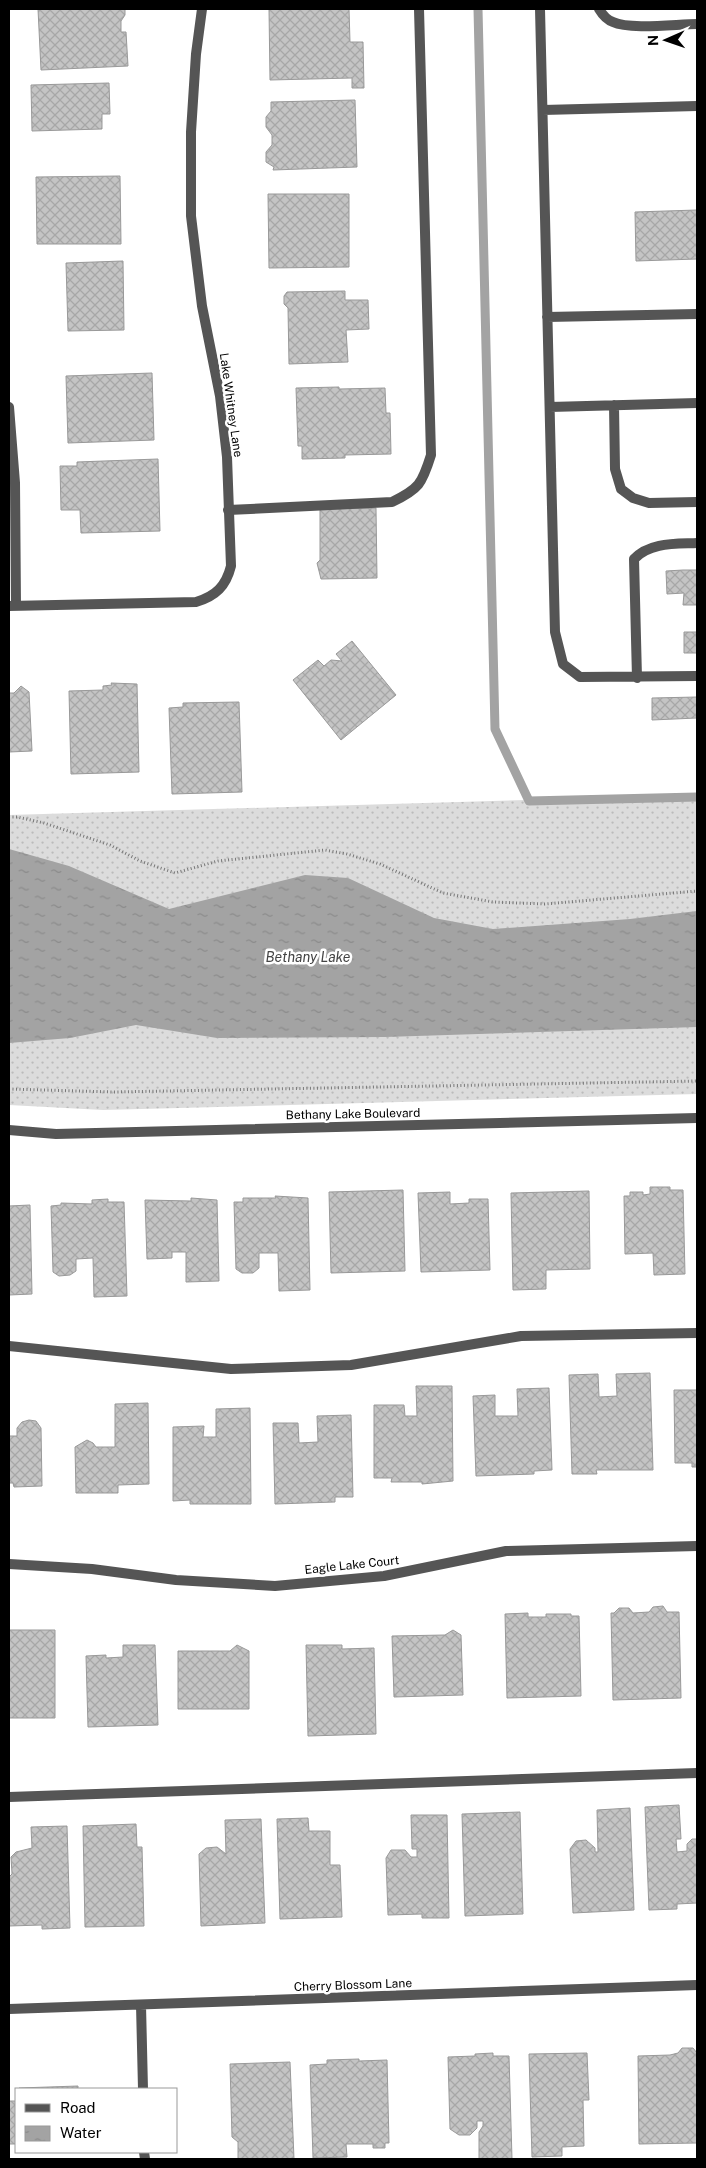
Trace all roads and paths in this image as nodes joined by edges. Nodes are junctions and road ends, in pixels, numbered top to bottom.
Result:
1 (202, 9) edge
2 (419, 9) edge
3 (540, 9) edge
4 (599, 9) edge
5 (697, 24) edge
6 (697, 106) edge
7 (543, 110) junction
8 (697, 314) edge
9 (547, 317) junction
10 (697, 403) edge
11 (614, 405) junction
12 (9, 407) edge
13 (550, 407) junction
14 (697, 502) edge
15 (228, 510) junction
16 (697, 543) edge
17 (12, 606) edge
18 (697, 676) edge
19 (637, 678) junction
20 (9, 817) edge
21 (697, 891) edge
22 (697, 1081) edge
23 (9, 1089) edge
24 (697, 1118) edge
25 (9, 1130) edge
26 (697, 1333) edge
27 (9, 1346) edge
28 (697, 1546) edge
29 (9, 1564) edge
30 (697, 1773) edge
31 (9, 1797) edge
32 (697, 1985) edge
33 (141, 2005) junction
34 (9, 2009) edge
35 (143, 2088) edge

1 - 15 street, Lake Whitney Lane
2 - 15 street
3 - 7 street
4 - 5 street
6 - 7 street
7 - 9 street
8 - 9 street
9 - 13 street
10 - 11 street
11 - 13 street
11 - 14 street
12 - 17 street
13 - 19 street
15 - 17 street, Lake Whitney Lane
16 - 19 street
18 - 19 street
20 - 21 path
22 - 23 path
24 - 25 street, Bethany Lake Boulevard
26 - 27 street
28 - 29 street, Eagle Lake Court
30 - 31 street
32 - 33 street, Cherry Blossom Lane
33 - 34 street, Cherry Blossom Lane
33 - 35 street

